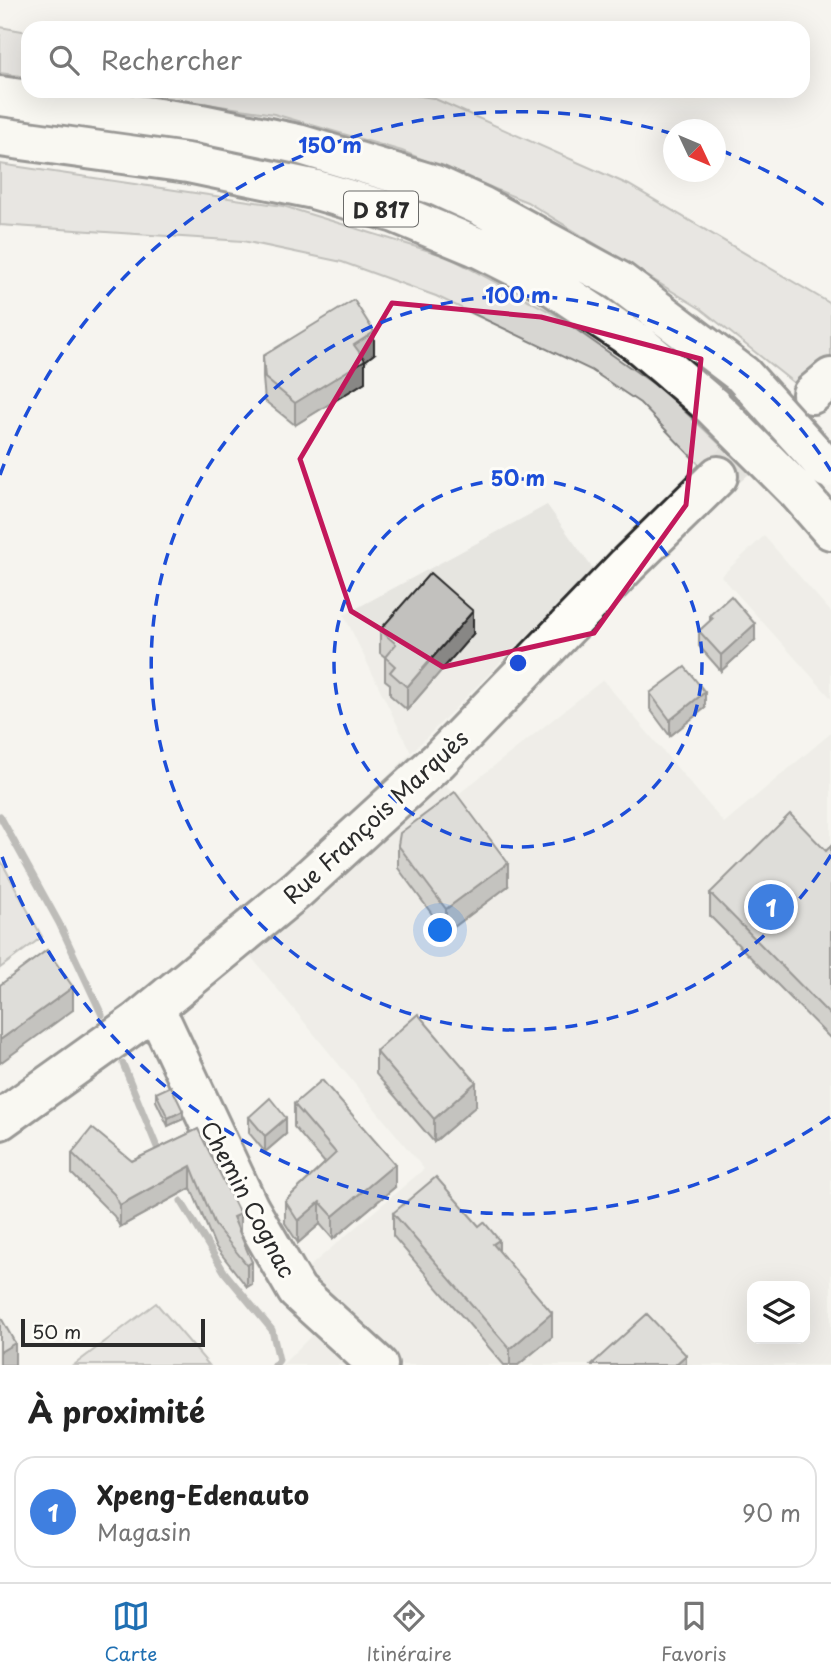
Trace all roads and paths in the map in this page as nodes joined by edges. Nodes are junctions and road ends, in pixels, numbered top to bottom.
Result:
1 (0, 96) edge
2 (0, 137) edge
3 (829, 470) edge
4 (718, 476) tunnel mouth
5 (831, 530) edge
6 (153, 1009) junction
7 (0, 1121) edge
8 (378, 1365) edge

1 - 3 main road, D 817, bridge
2 - 5 main road, D 817, bridge
4 - 6 main road, Rue François Marquès
6 - 7 main road, Rue François Marquès
6 - 8 main road, Chemin Cognac

